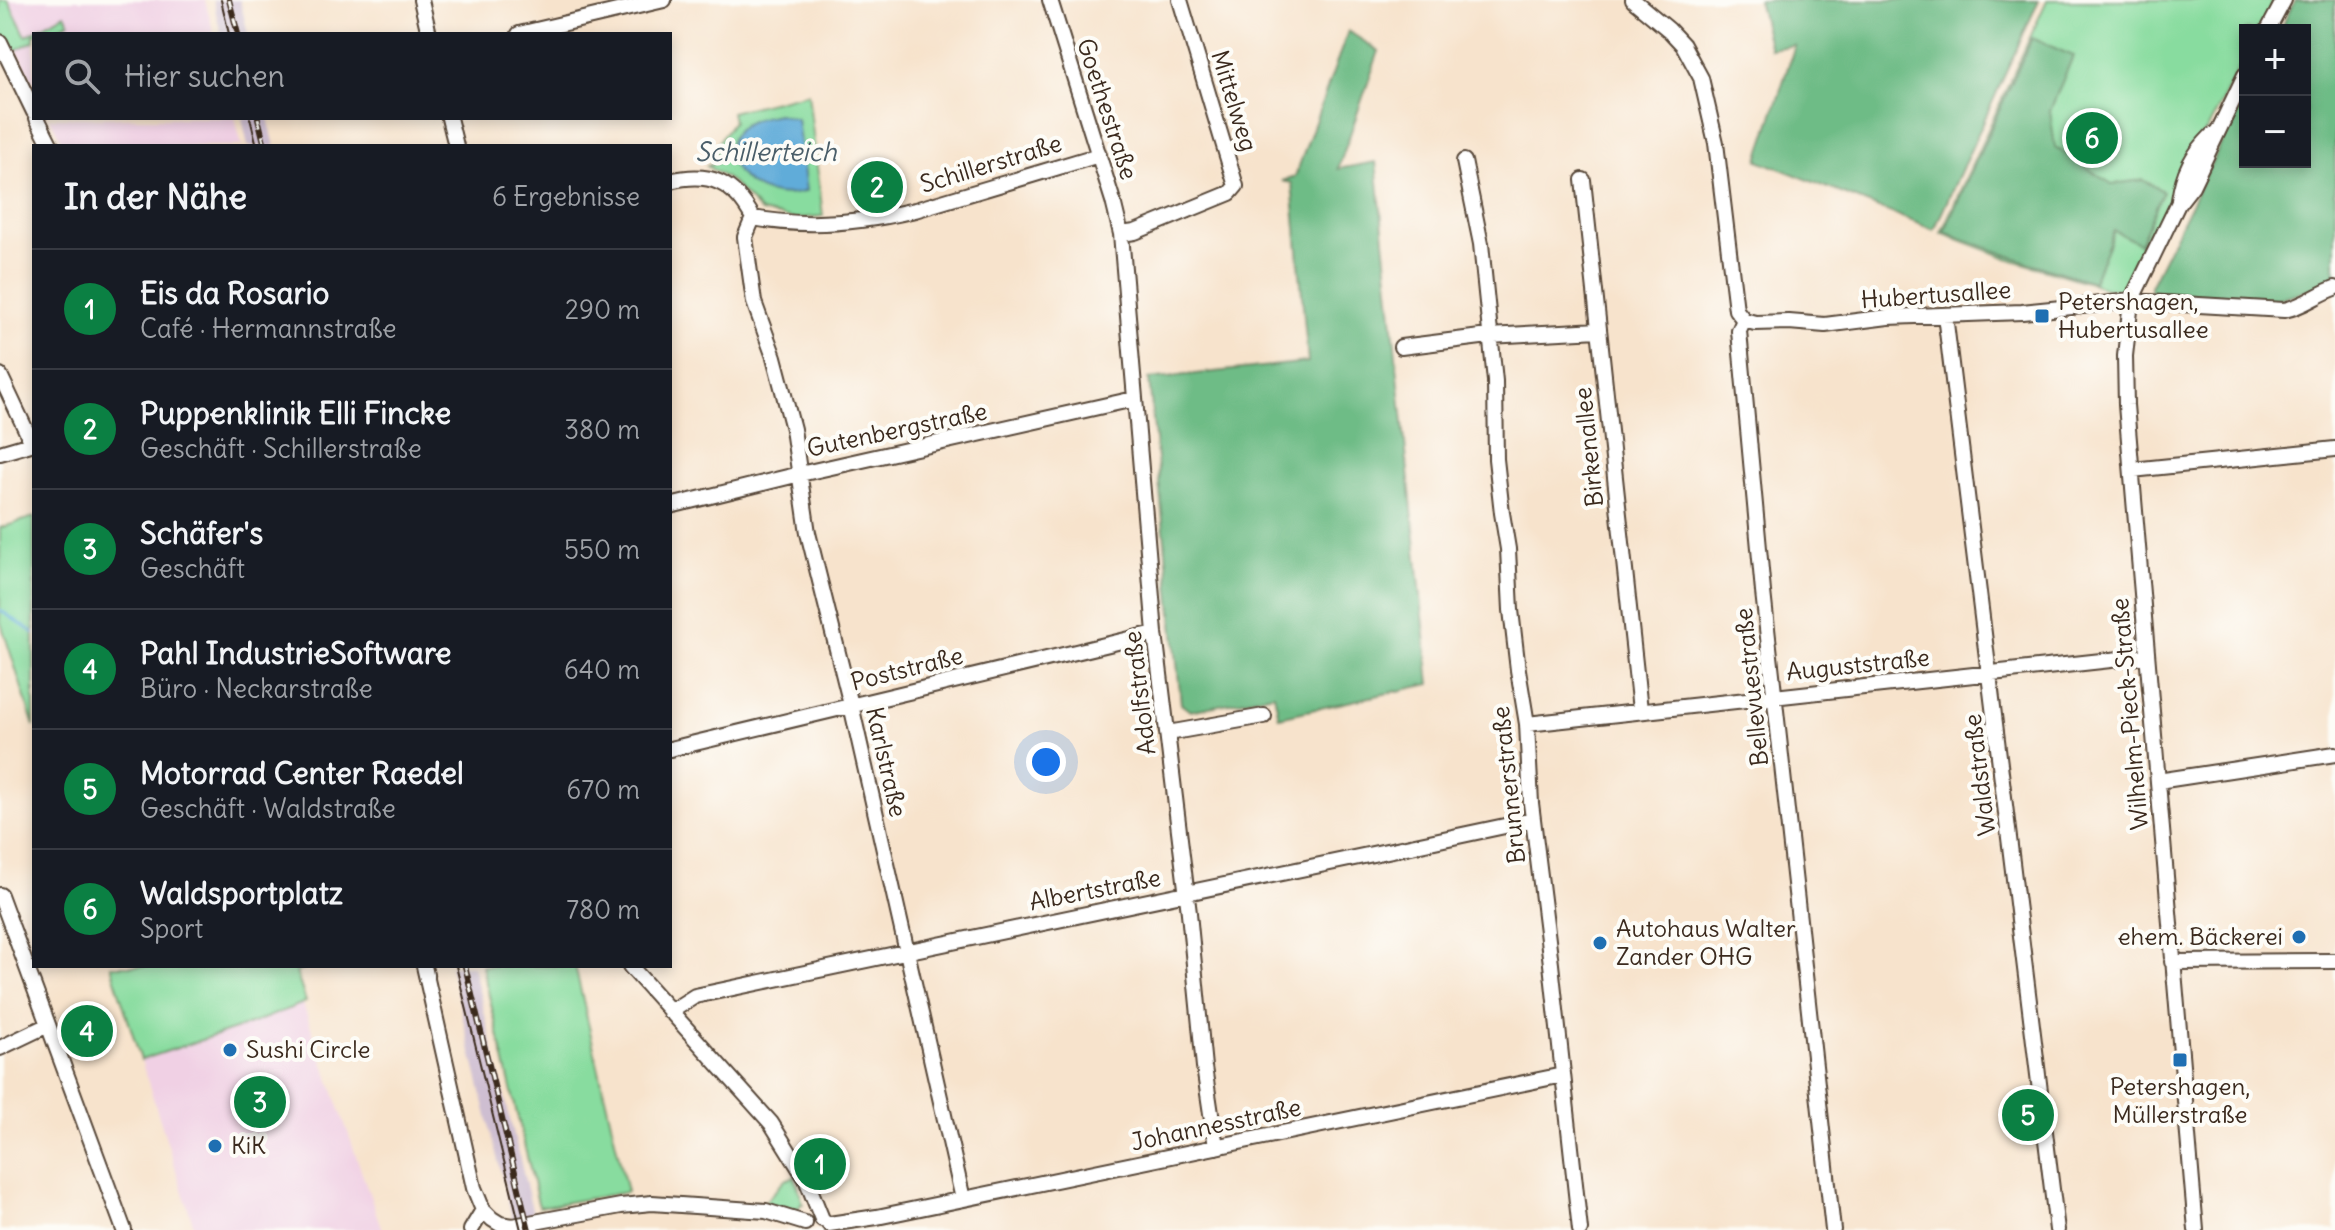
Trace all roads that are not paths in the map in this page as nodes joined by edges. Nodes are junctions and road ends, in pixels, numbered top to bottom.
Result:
1 (421, 0) edge
2 (664, 0) edge
3 (1050, 0) edge
4 (1180, 0) edge
5 (1633, 0) edge
6 (2284, 0) edge
7 (2271, 24) edge
8 (429, 32) edge
9 (528, 32) edge
10 (0, 42) edge
11 (2239, 87) edge
12 (32, 108) edge
13 (38, 120) edge
14 (450, 120) edge
15 (50, 144) edge
16 (456, 144) edge
17 (1099, 155) junction
18 (1464, 161) dead end
19 (1583, 180) dead end
20 (672, 181) edge
21 (753, 218) junction
22 (1121, 233) junction
23 (2335, 288) edge
24 (2131, 301) junction
25 (1945, 315) junction
26 (1744, 320) junction
27 (1599, 330) junction
28 (1489, 336) junction
29 (1401, 347) dead end
30 (0, 375) edge
31 (1134, 399) junction
32 (32, 441) edge
33 (32, 443) edge
34 (2335, 449) edge
35 (0, 453) edge
36 (2132, 470) junction
37 (800, 474) junction
38 (672, 506) edge
39 (1155, 633) junction
40 (2147, 656) junction
41 (1990, 672) junction
42 (1775, 696) junction
43 (851, 705) junction
44 (1640, 710) junction
45 (1264, 716) dead end
46 (1527, 724) junction
47 (1168, 733) junction
48 (672, 749) edge
49 (2335, 754) edge
50 (2158, 781) junction
51 (1533, 820) junction
52 (1186, 894) junction
53 (0, 895) edge
54 (907, 950) junction
55 (2335, 961) edge
56 (2172, 962) junction
57 (424, 968) edge
58 (632, 968) edge
59 (670, 1012) junction
60 (48, 1025) junction
61 (0, 1048) edge
62 (1563, 1075) junction
63 (1216, 1147) junction
64 (963, 1199) junction
65 (877, 1217) junction
66 (487, 1220) edge
67 (813, 1225) edge
68 (124, 1230) edge
69 (471, 1230) edge
70 (851, 1230) edge
71 (1580, 1230) edge
72 (1833, 1230) edge
73 (2057, 1230) edge
74 (2196, 1230) edge

1 - 8 street
2 - 9 street
3 - 17 street, Goethestraße
4 - 22 street, Mittelweg
5 - 26 street, Bellevuestraße
6 - 7 street
10 - 12 street
11 - 24 street, Wilhelm-Pieck-Straße
13 - 15 street
14 - 16 street
17 - 21 street, Schillerstraße
17 - 22 street, Goethestraße
18 - 28 street, Brunnerstraße
19 - 27 street, Birkenallee
20 - 21 street
21 - 37 street, Karlstraße
22 - 31 street, Adolfstraße
23 - 24 street, Hubertusallee
24 - 25 street, Hubertusallee
24 - 36 street, Wilhelm-Pieck-Straße
25 - 26 street, Hubertusallee
25 - 41 street, Waldstraße
26 - 42 street, Bellevuestraße
27 - 28 street
27 - 44 street, Birkenallee
28 - 29 street
28 - 46 street, Brunnerstraße
30 - 32 street
31 - 37 street, Gutenbergstraße
31 - 39 street, Adolfstraße
33 - 35 street
34 - 36 street
36 - 40 street, Wilhelm-Pieck-Straße
37 - 38 street, Gutenbergstraße
37 - 43 street, Karlstraße
39 - 43 street, Poststraße
39 - 47 street, Adolfstraße
40 - 41 street, Auguststraße
40 - 50 street, Wilhelm-Pieck-Straße
41 - 42 street, Auguststraße
41 - 73 street, Waldstraße
42 - 44 street, Auguststraße
42 - 72 street, Bellevuestraße
43 - 48 street, Poststraße
43 - 54 street, Karlstraße
44 - 46 street, Auguststraße
45 - 47 street
46 - 51 street, Brunnerstraße
47 - 52 street, Adolfstraße
49 - 50 street
50 - 56 street, Wilhelm-Pieck-Straße
51 - 52 street, Albertstraße
51 - 62 street, Brunnerstraße
52 - 54 street, Albertstraße
52 - 63 street, Adolfstraße
53 - 60 street
54 - 59 street, Albertstraße
54 - 64 street, Karlstraße
55 - 56 street
56 - 74 street, Wilhelm-Pieck-Straße
57 - 66 street
58 - 59 street
59 - 67 street
60 - 61 street
60 - 68 street
62 - 63 street, Johannesstraße
62 - 71 street, Brunnerstraße
63 - 64 street, Johannesstraße
64 - 65 street, Johannesstraße
65 - 67 street, Johannesstraße
65 - 70 street, Johannesstraße
66 - 67 street
66 - 69 street

